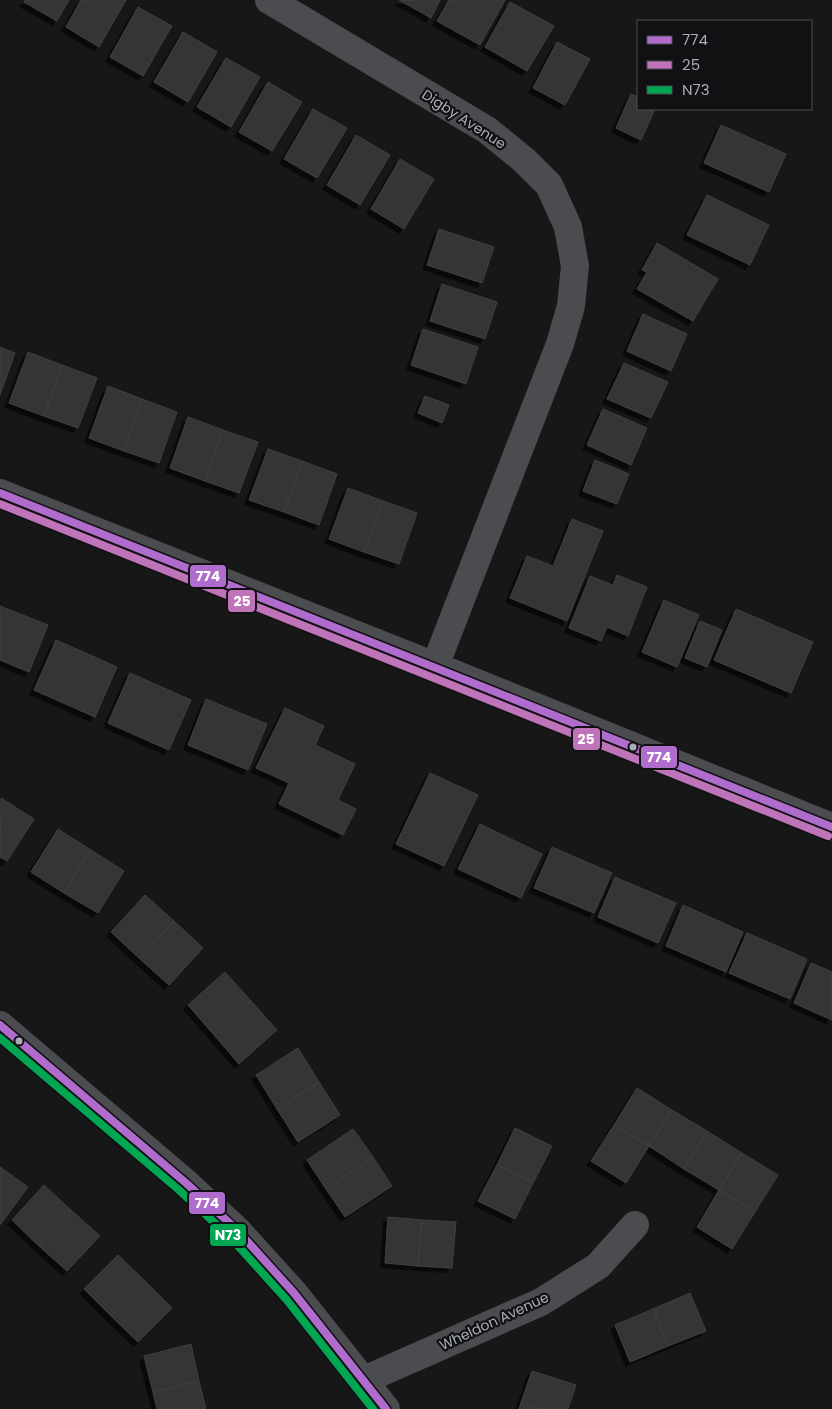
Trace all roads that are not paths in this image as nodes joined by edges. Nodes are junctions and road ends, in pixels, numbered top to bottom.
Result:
1 (268, 0) edge
2 (0, 493) edge
3 (436, 666) junction
4 (832, 828) edge
5 (0, 1025) edge
6 (635, 1225) dead end
7 (364, 1380) junction
8 (386, 1409) edge

1 - 3 street, Digby Avenue
2 - 3 street
3 - 4 street
5 - 7 street
6 - 7 street, Wheldon Avenue
7 - 8 street

